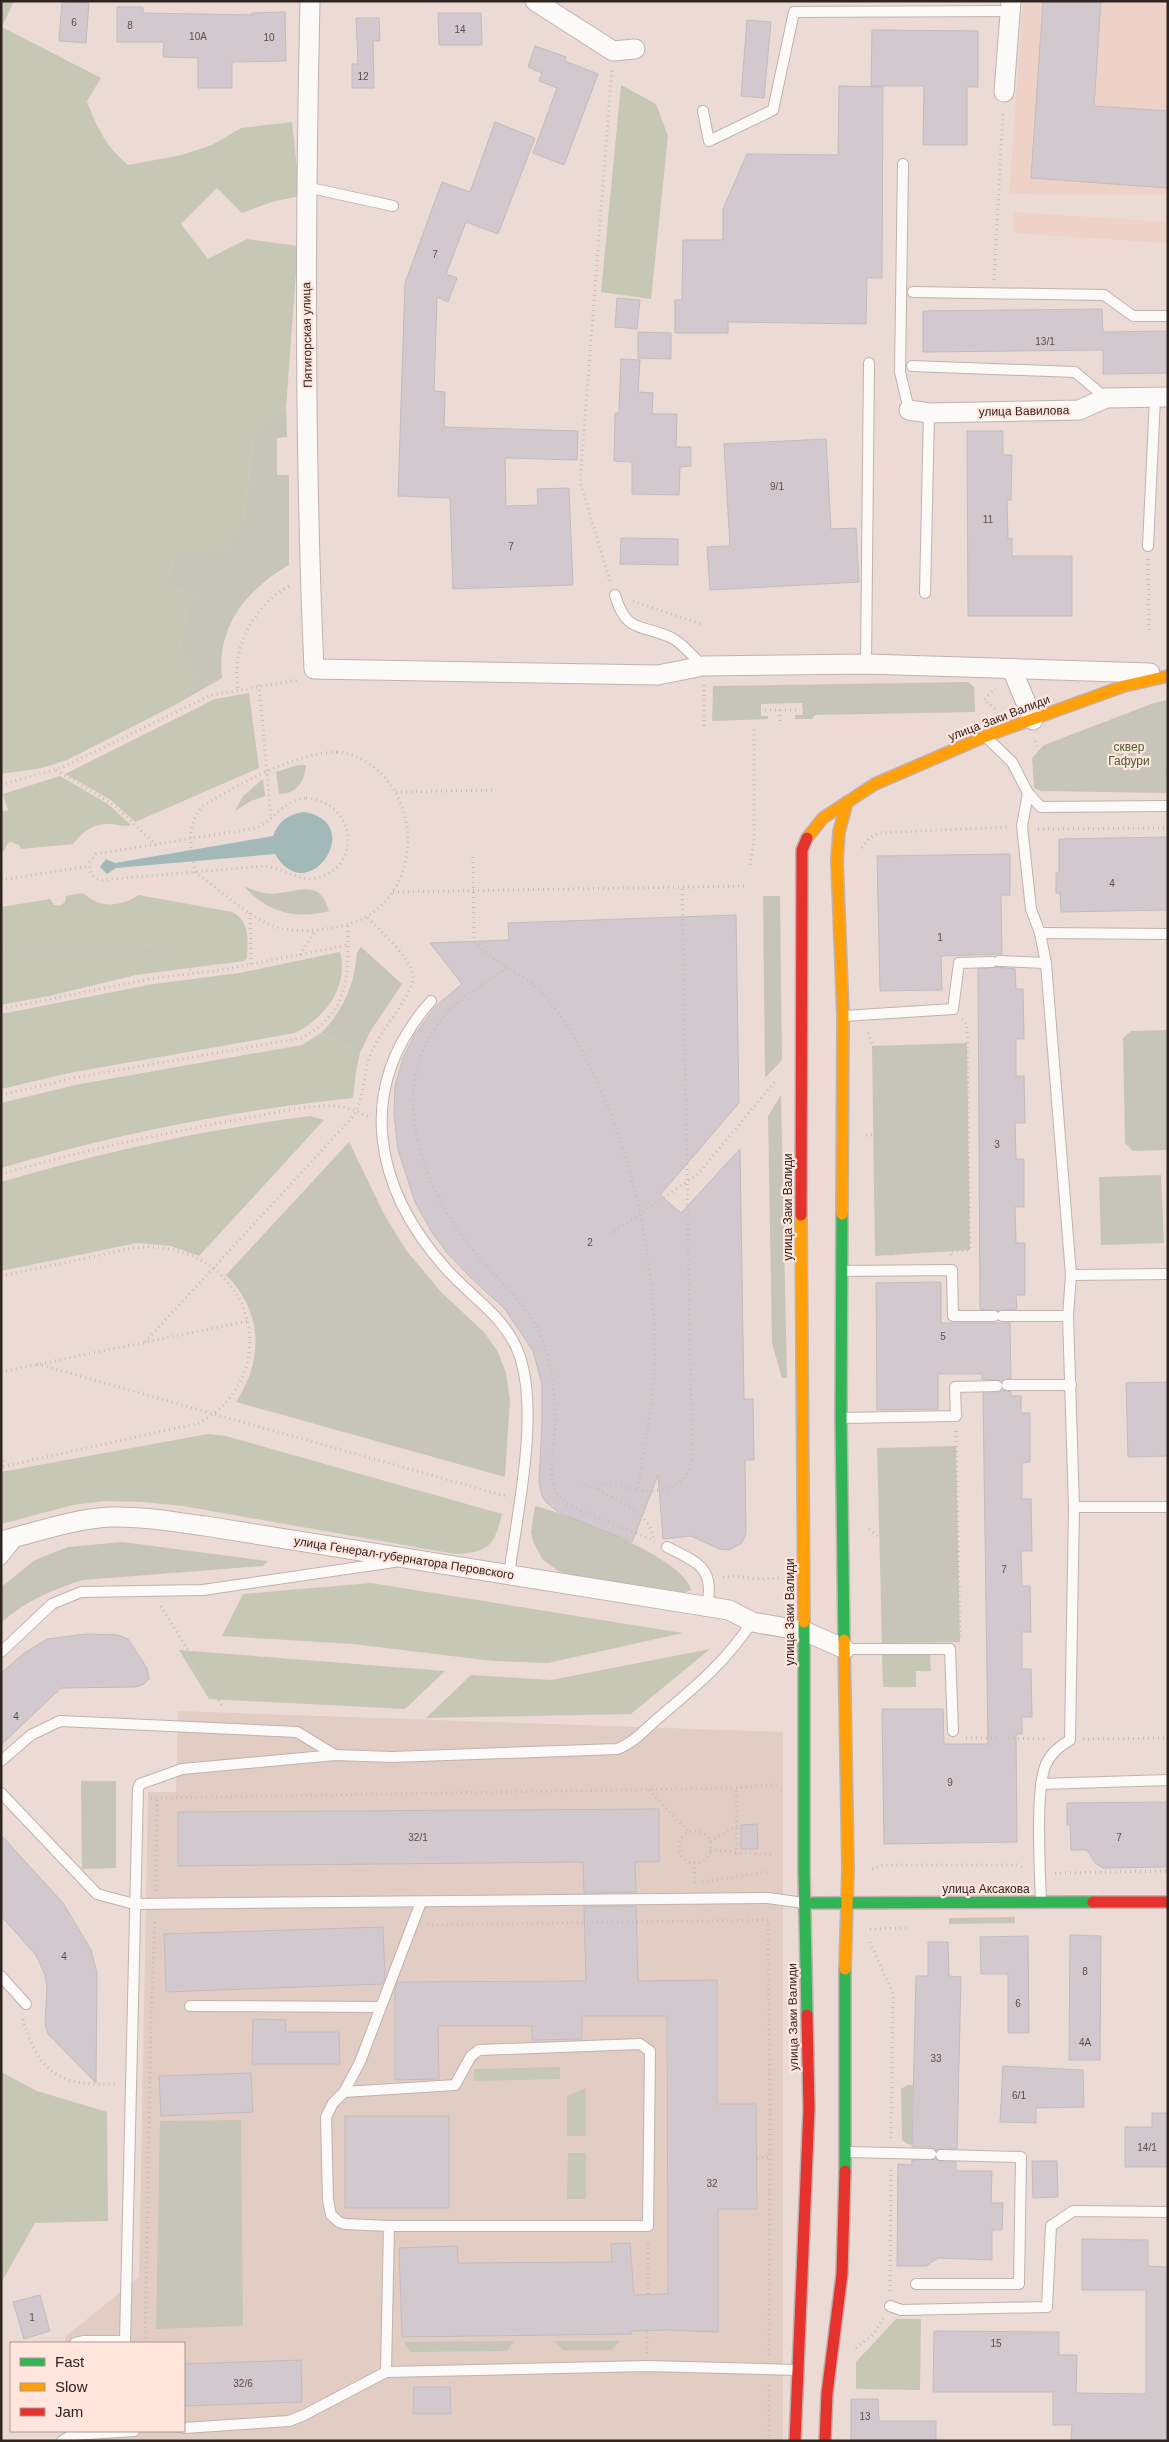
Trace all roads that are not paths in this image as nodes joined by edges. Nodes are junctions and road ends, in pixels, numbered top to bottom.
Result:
1 (310, 1) edge
2 (535, 1) edge
3 (1010, 6) edge
4 (636, 49) dead end
5 (1004, 92) road end
6 (703, 111) dead end
7 (903, 164) dead end
8 (306, 187) junction
9 (393, 206) dead end
10 (913, 292) dead end
11 (1168, 316) edge
12 (869, 363) dead end
13 (912, 366) dead end
14 (1106, 398) junction
15 (1162, 398) edge
16 (909, 410) joint
17 (929, 413) junction
18 (1148, 546) road end
19 (925, 593) dead end
20 (615, 595) road end
21 (866, 664) junction
22 (1012, 669) junction
23 (704, 675) junction
24 (1168, 675) edge
25 (1033, 720) junction
26 (986, 736) junction
27 (1028, 793) junction
28 (847, 802) junction
29 (1168, 806) edge
30 (1040, 933) junction
31 (1168, 934) edge
32 (1046, 964) junction
33 (431, 1001) dead end
34 (843, 1016) junction
35 (841, 1271) junction
36 (1168, 1274) edge
37 (1071, 1275) junction
38 (1068, 1316) junction
39 (1071, 1385) junction
40 (841, 1418) junction
41 (1074, 1507) junction
42 (1168, 1507) edge
43 (21, 1536) junction
44 (1, 1541) edge
45 (667, 1546) dead end
46 (404, 1559) junction
47 (1, 1560) edge
48 (509, 1575) junction
49 (707, 1606) junction
50 (752, 1622) junction
51 (804, 1631) junction
52 (845, 1650) junction
53 (1, 1652) edge
54 (953, 1731) dead end
55 (335, 1755) junction
56 (1, 1761) edge
57 (1168, 1780) edge
58 (1041, 1784) junction
59 (1, 1793) edge
60 (421, 1902) junction
61 (1168, 1902) edge
62 (805, 1903) junction
63 (846, 1903) junction
64 (1041, 1903) junction
65 (134, 1904) junction
66 (1, 1976) edge
67 (26, 2004) road end
68 (190, 2006) dead end
69 (379, 2007) junction
70 (344, 2092) junction
71 (846, 2152) junction
72 (1168, 2212) edge
73 (389, 2226) junction
74 (916, 2284) dead end
75 (890, 2306) road end
76 (79, 2342) edge
77 (796, 2370) junction
78 (386, 2372) junction
79 (185, 2428) edge
80 (103, 2432) edge
81 (72, 2433) edge
82 (62, 2441) edge
83 (795, 2441) edge
84 (825, 2441) edge

1 - 8 street, Пятигорская улица
2 - 4 street
3 - 5 street
3 - 6 lane
7 - 16 lane
8 - 9 lane
8 - 23 street, Пятигорская улица
10 - 11 lane
12 - 21 lane
13 - 14 lane
14 - 15 street, улица Вавилова
14 - 17 street, улица Вавилова
15 - 18 lane
16 - 17 street, улица Вавилова
17 - 19 lane
20 - 23 lane
21 - 22 street
21 - 23 street
22 - 24 street
22 - 25 street
24 - 25 main road, улица Заки Валиди
25 - 26 main road, улица Заки Валиди
26 - 27 lane
26 - 28 main road, улица Заки Валиди
27 - 29 lane
27 - 30 lane
28 - 34 main road
28 - 51 main road, улица Заки Валиди
30 - 31 lane
30 - 32 lane
32 - 34 lane
32 - 37 lane
33 - 48 lane
34 - 35 main road
35 - 38 lane
35 - 40 main road
36 - 37 lane
37 - 38 lane
38 - 39 lane
39 - 40 lane
39 - 41 lane
40 - 52 main road
41 - 42 lane
41 - 58 lane
43 - 44 street, улица Генерал-губернатора Перовского
43 - 46 street, улица Генерал-губернатора Перовского
43 - 47 lane
45 - 49 lane
46 - 48 street, улица Генерал-губернатора Перовского
46 - 53 lane
48 - 49 street, улица Генерал-губернатора Перовского
49 - 50 street, улица Генерал-губернатора Перовского
50 - 51 street, улица Генерал-губернатора Перовского
50 - 55 lane
51 - 52 street, улица Генерал-губернатора Перовского
51 - 62 main road, улица Заки Валиди
52 - 54 lane
52 - 63 main road
55 - 56 lane
55 - 65 lane
57 - 58 lane
58 - 64 lane
59 - 65 lane
60 - 62 lane
60 - 65 lane
60 - 69 lane
61 - 64 main road, улица Аксакова
62 - 63 main road, улица Аксакова
62 - 77 main road, улица Заки Валиди
63 - 64 main road, улица Аксакова
63 - 71 main road
65 - 76 lane
66 - 67 lane
68 - 69 lane
69 - 70 lane
70 - 73 lane
70 - 73 lane
71 - 74 lane
71 - 84 main road
72 - 75 lane
73 - 78 lane
77 - 78 lane
77 - 83 main road, улица Заки Валиди
78 - 79 lane
80 - 81 lane
81 - 82 lane

